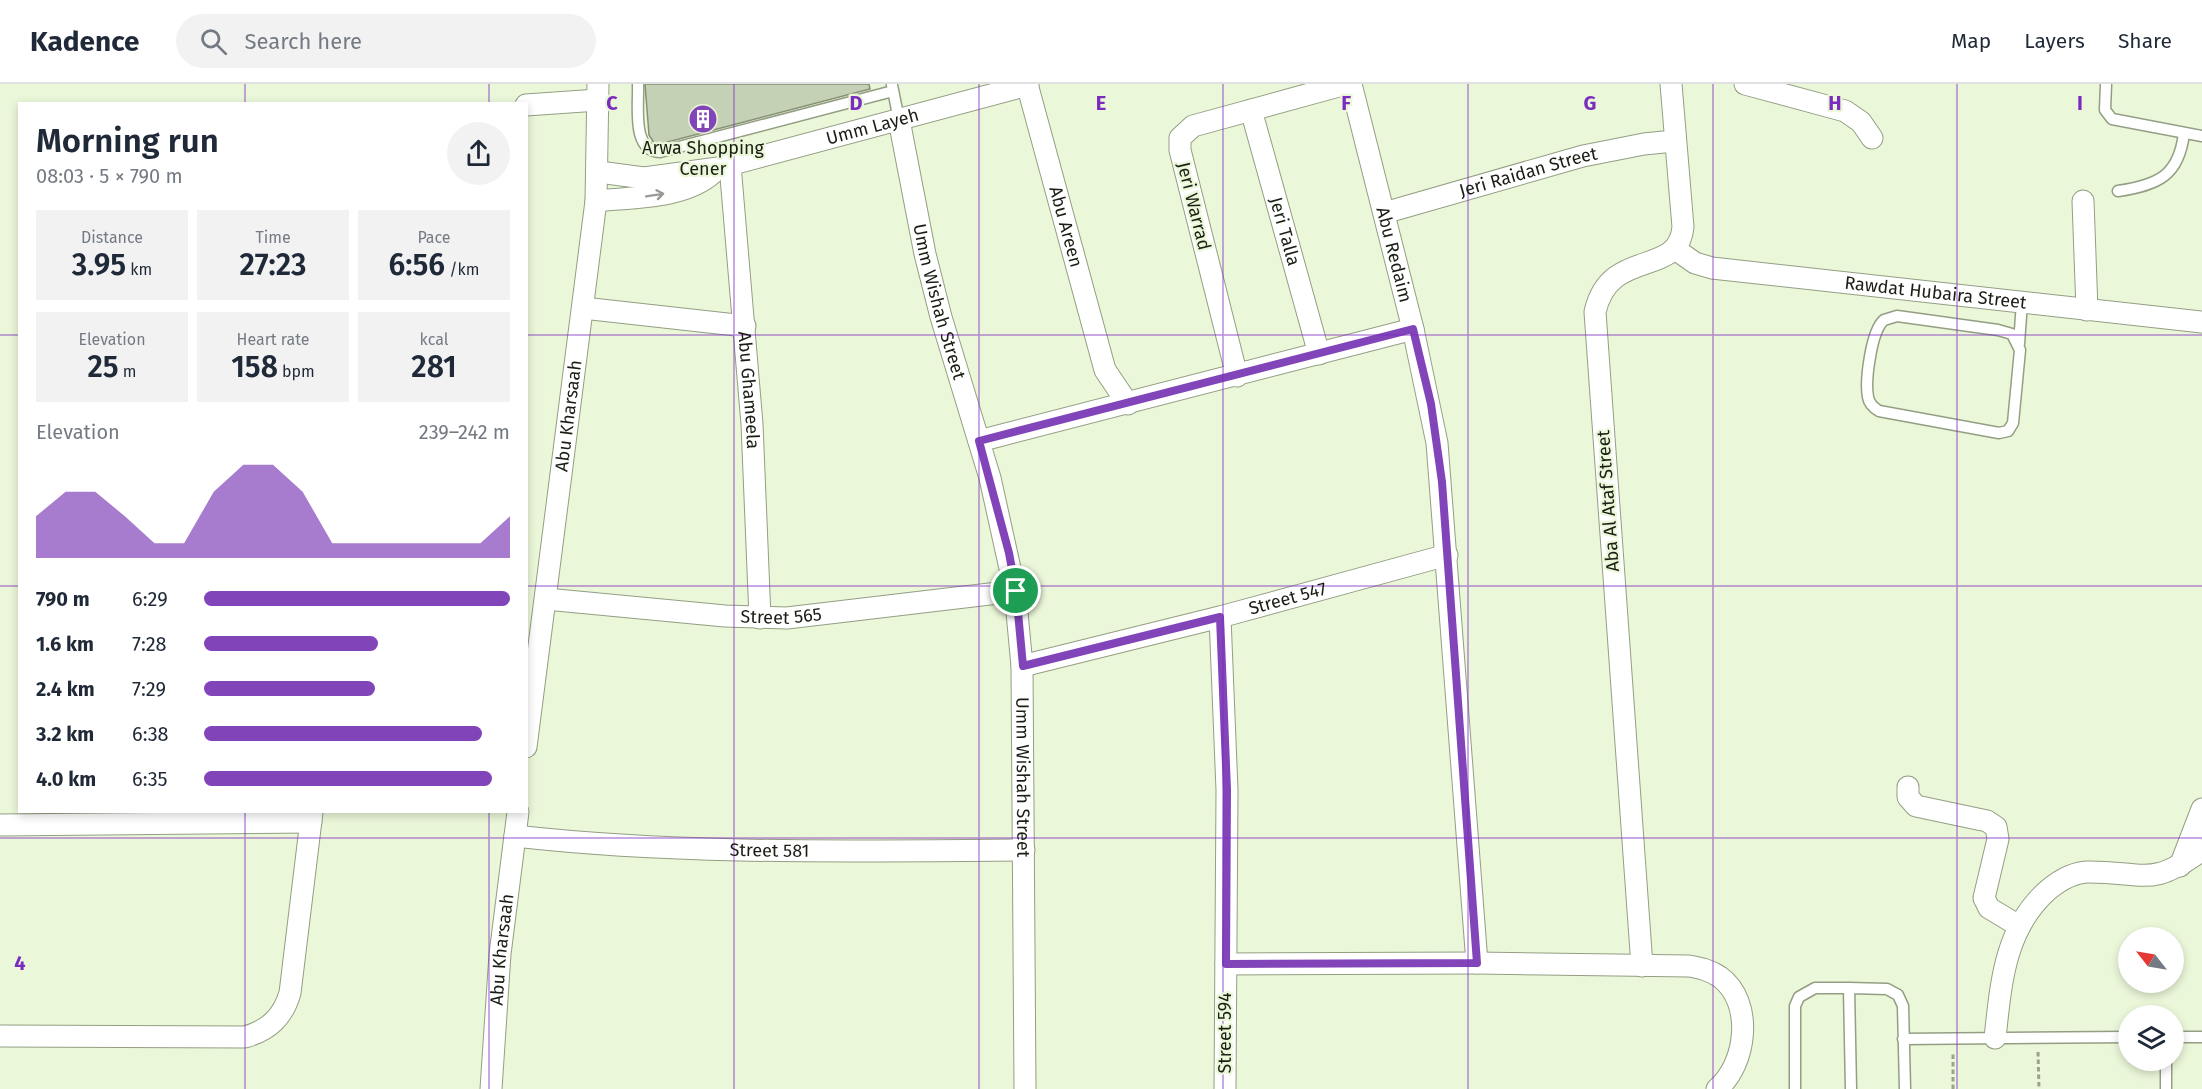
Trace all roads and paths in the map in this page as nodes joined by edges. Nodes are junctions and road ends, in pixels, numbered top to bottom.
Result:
1 (638, 84) edge
2 (1349, 84) edge
3 (1671, 84) edge
4 (1745, 84) edge
5 (2106, 84) edge
6 (1027, 85) edge
7 (892, 87) edge
8 (598, 92) edge
9 (528, 105) edge
10 (1251, 110) junction
11 (899, 120) junction
12 (2184, 133) junction
13 (2202, 136) edge
14 (1872, 138) dead end
15 (1674, 141) junction
16 (724, 167) junction
17 (599, 172) junction
18 (2118, 191) dead end
19 (596, 201) junction
20 (2083, 201) dead end
21 (1384, 213) junction
22 (1675, 249) junction
23 (2022, 302) junction
24 (583, 308) junction
25 (2087, 310) junction
26 (2202, 322) edge
27 (745, 326) junction
28 (1413, 329) junction
29 (2019, 345) junction
30 (1319, 354) junction
31 (1105, 370) junction
32 (1237, 376) junction
33 (1128, 404) junction
34 (1102, 410) junction
35 (979, 441) junction
36 (1448, 555) junction
37 (1016, 591) junction
38 (546, 599) junction
39 (1220, 617) junction
40 (760, 618) junction
41 (532, 663) edge
42 (1023, 666) junction
43 (528, 719) edge
44 (1908, 787) dead end
45 (2202, 809) edge
46 (518, 813) edge
47 (311, 817) edge
48 (0, 825) edge
49 (515, 836) junction
50 (1024, 850) junction
51 (2202, 850) edge
52 (2180, 867) junction
53 (2019, 926) junction
54 (1477, 963) junction
55 (1226, 964) junction
56 (1642, 966) junction
57 (1849, 988) junction
58 (0, 1036) edge
59 (2202, 1036) edge
60 (2118, 1037) edge
61 (2184, 1037) edge
62 (1995, 1038) junction
63 (2038, 1038) junction
64 (1904, 1039) junction
65 (1954, 1039) junction
66 (2166, 1071) edge
67 (490, 1089) edge
68 (1025, 1089) edge
69 (1225, 1089) edge
70 (1717, 1089) edge
71 (1795, 1089) edge
72 (1851, 1089) edge
73 (1905, 1089) edge
74 (1953, 1089) edge
75 (2039, 1089) edge
76 (2166, 1089) edge

1 - 7 lane
2 - 10 street, Jeri Warrad
2 - 21 street, Abu Redaim
3 - 15 street
4 - 14 street
5 - 12 lane
6 - 11 street, Umm Layeh
6 - 31 street, Abu Areen
7 - 11 lane
8 - 9 street
8 - 17 street, Abu Kharsaah
10 - 30 street, Jeri Talla
10 - 32 street, Jeri Warrad
11 - 16 street, Umm Layeh
11 - 35 street, Umm Wishah Street
12 - 13 lane
12 - 18 lane
15 - 21 street, Jeri Raidan Street
15 - 22 street
16 - 17 street, Umm Layeh
19 -> 16 street, Umm Layeh
16 - 27 street, Abu Ghameela
17 - 19 street, Abu Kharsaah
19 - 24 street, Abu Kharsaah
20 - 25 street
21 - 28 street, Abu Redaim
22 - 23 street, Rawdat Hubaira Street
22 - 56 street, Aba Al Ataf Street
23 - 25 street, Rawdat Hubaira Street
23 - 29 lane
24 - 27 street
24 - 38 street, Abu Kharsaah
25 - 26 street, Rawdat Hubaira Street
27 - 40 street, Abu Ghameela
28 - 30 street
28 - 36 street, Abu Redaim
29 - 29 lane
30 - 32 street
31 - 33 street, Abu Areen
31 - 34 street, Abu Areen
32 - 33 street
33 - 34 street
34 - 35 street
35 - 37 street, Umm Wishah Street
36 - 39 street, Street 547
36 - 54 street, Abu Redaim
37 - 40 street, Street 565
37 - 42 street, Umm Wishah Street
38 - 40 street, Street 565
38 - 41 street, Abu Kharsaah
39 - 42 street, Street 547
39 - 55 street, Street 594
41 - 43 street, Abu Kharsaah
42 - 50 street, Umm Wishah Street
44 - 53 street
45 - 52 street
46 - 49 street, Abu Kharsaah
47 - 48 street
47 - 58 street
49 - 50 street, Street 581
49 - 67 street, Abu Kharsaah
50 - 68 street, Umm Wishah Street
51 - 52 street
52 - 53 street
53 - 62 street
54 - 55 street
54 - 56 street
55 - 69 street, Street 594
56 - 70 street
57 - 64 lane
57 - 71 lane
57 - 72 lane
59 - 61 lane
60 - 63 lane
62 - 63 lane
62 - 65 lane
63 - 75 path
64 - 65 lane
64 - 73 lane
65 - 74 path
66 - 76 lane

